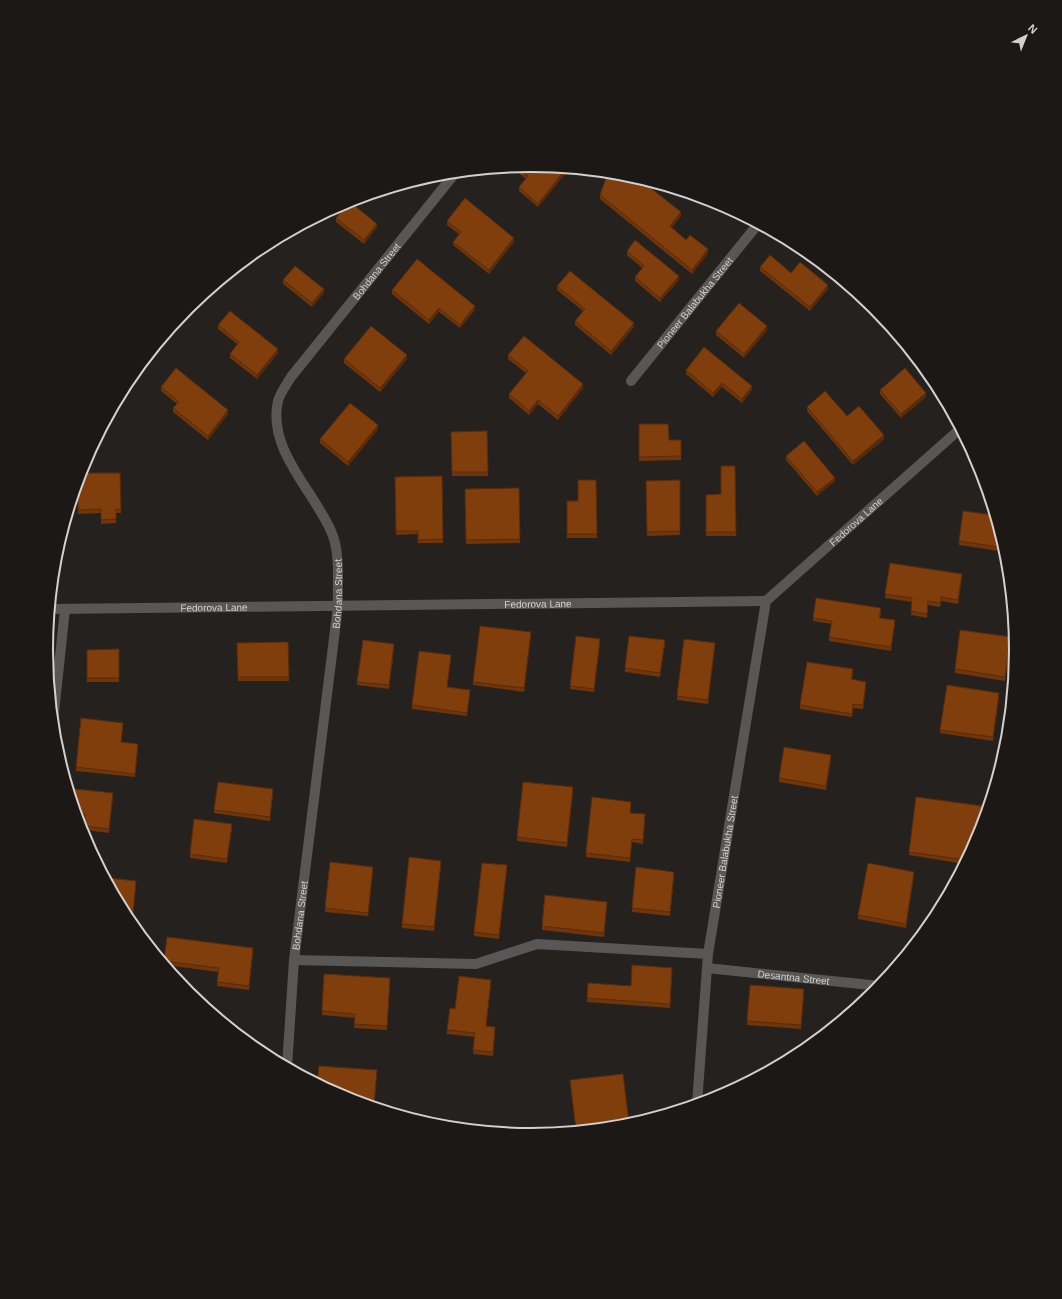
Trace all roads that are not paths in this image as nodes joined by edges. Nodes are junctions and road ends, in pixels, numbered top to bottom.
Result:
1 (450, 179) edge
2 (755, 228) edge
3 (631, 380) dead end
4 (957, 432) edge
5 (766, 601) junction
6 (338, 606) junction
7 (55, 609) edge
8 (65, 609) junction
9 (56, 698) edge
10 (708, 954) junction
11 (294, 960) junction
12 (707, 968) junction
13 (871, 985) edge
14 (287, 1060) edge
15 (697, 1097) edge

1 - 6 street, Bohdana Street
2 - 3 street, Pioneer Balabukha Street
4 - 5 street, Fedorova Lane
5 - 6 street, Fedorova Lane
5 - 10 street, Pioneer Balabukha Street
6 - 8 street, Fedorova Lane
6 - 11 street, Bohdana Street
7 - 8 street, Fedorova Lane
8 - 9 street
10 - 11 street
10 - 12 street, Pioneer Balabukha Street
11 - 14 street, Bohdana Street
12 - 13 street, Desantna Street
12 - 15 street, Pioneer Balabukha Street

